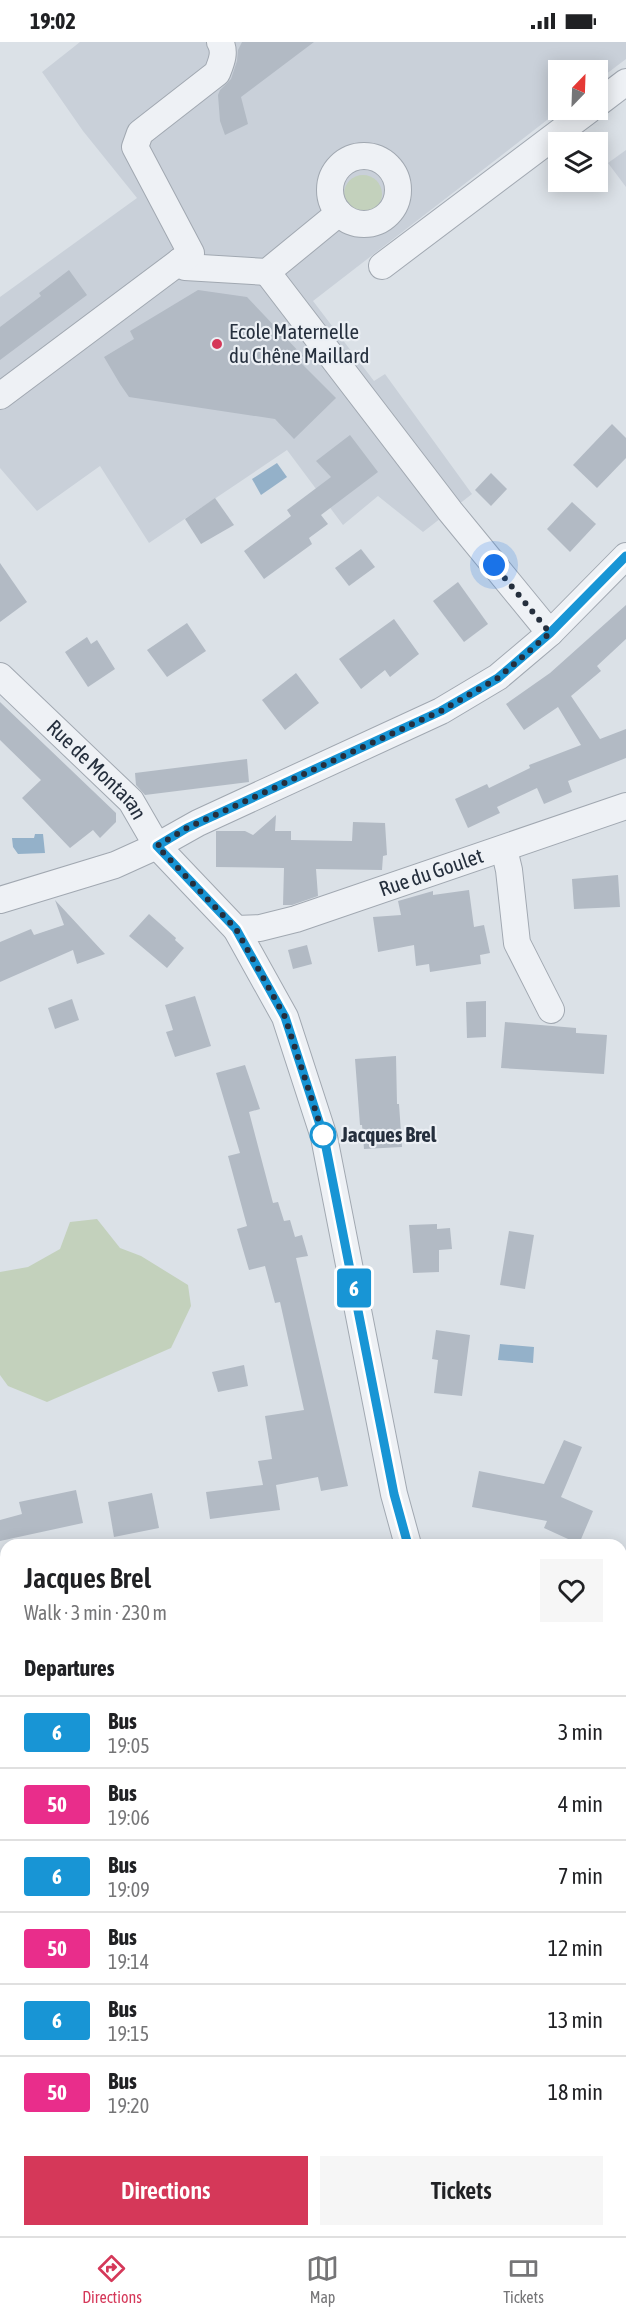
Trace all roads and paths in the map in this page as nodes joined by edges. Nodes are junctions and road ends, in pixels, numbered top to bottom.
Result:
1 (220, 42) edge
2 (626, 82) edge
3 (608, 96) edge
4 (577, 120) edge
5 (339, 213) dead end
6 (180, 261) junction
7 (382, 266) dead end
8 (267, 272) junction
9 (0, 396) edge
10 (626, 556) edge
11 (550, 633) junction
12 (0, 676) edge
13 (626, 806) edge
14 (157, 846) junction
15 (504, 849) junction
16 (0, 900) edge
17 (236, 929) junction
18 (551, 1010) dead end
19 (406, 1539) edge

1 - 6 street
2 - 3 street
4 - 7 street
5 - 8 street
6 - 8 street
6 - 9 street
8 - 11 street
10 - 11 street
11 - 14 street
12 - 14 street, Rue de Montaran
13 - 15 street, Rue du Goulet
14 - 16 street
14 - 17 street, Rue de Montaran
15 - 17 street, Rue du Goulet
15 - 18 street
17 - 19 street, Rue de Montaran

